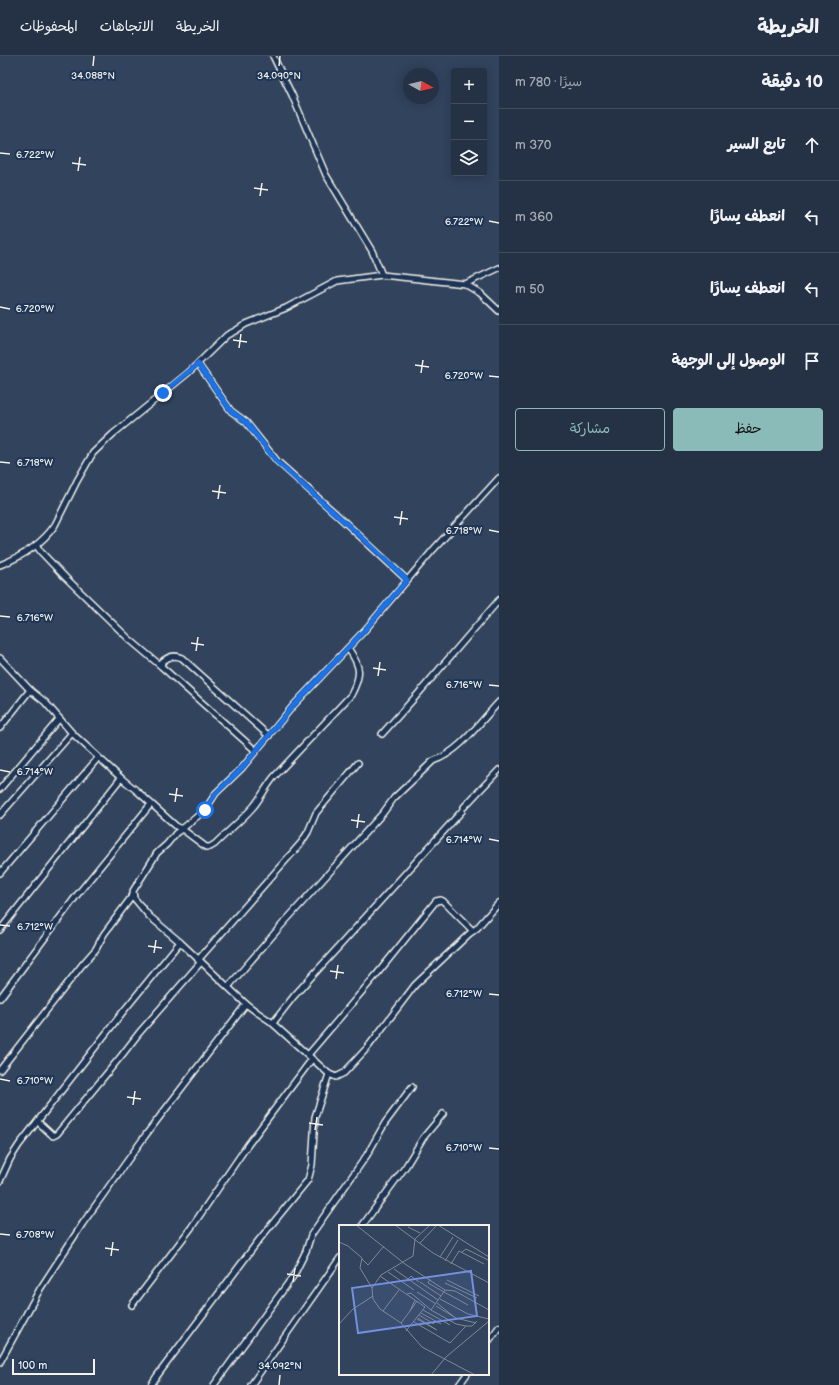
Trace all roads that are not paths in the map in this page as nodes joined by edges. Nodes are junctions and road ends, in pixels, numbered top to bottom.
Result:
1 (273, 56) edge
2 (499, 268) edge
3 (382, 275) junction
4 (465, 284) junction
5 (499, 311) edge
6 (198, 364) junction
7 (499, 478) edge
8 (36, 545) junction
9 (0, 565) edge
10 (407, 580) junction
11 (499, 600) edge
12 (348, 648) junction
13 (0, 658) edge
14 (161, 666) junction
15 (30, 690) junction
16 (499, 702) edge
17 (59, 719) junction
18 (0, 728) edge
19 (72, 733) junction
20 (382, 734) dead end
21 (269, 736) junction
22 (256, 751) junction
23 (98, 758) junction
24 (358, 763) dead end
25 (499, 770) edge
26 (121, 778) junction
27 (0, 789) edge
28 (151, 804) junction
29 (0, 815) edge
30 (182, 829) junction
31 (0, 873) edge
32 (133, 895) junction
33 (499, 903) edge
34 (0, 930) edge
35 (473, 930) junction
36 (180, 942) junction
37 (200, 961) junction
38 (228, 987) junction
39 (0, 998) edge
40 (246, 1004) junction
41 (273, 1023) junction
42 (310, 1057) junction
43 (0, 1070) edge
44 (329, 1074) junction
45 (412, 1087) dead end
46 (443, 1114) dead end
47 (38, 1122) junction
48 (0, 1181) edge
49 (363, 1225) edge
50 (339, 1259) edge
51 (132, 1305) dead end
52 (499, 1327) edge
53 (489, 1341) edge
54 (0, 1362) edge
55 (466, 1375) edge
56 (151, 1385) edge
57 (214, 1385) edge
58 (251, 1385) edge
59 (459, 1385) edge

1 - 3 street
2 - 4 street
3 - 4 street
3 - 6 street
4 - 5 street
6 - 8 street
6 - 10 street
7 - 10 street
8 - 9 street
8 - 14 street
10 - 12 street
11 - 20 street
12 - 21 street
12 - 30 street
13 - 15 street
14 - 21 street
14 - 22 street
15 - 17 street
15 - 18 street
16 - 38 street
17 - 19 street
17 - 27 street
19 - 23 street
19 - 29 street
21 - 22 street
22 - 30 street
23 - 26 street
23 - 31 street
24 - 37 street
25 - 41 street
26 - 28 street
26 - 34 street
28 - 30 street
28 - 39 street
30 - 32 street
32 - 36 street
32 - 43 street
33 - 35 street
35 - 42 street
35 - 44 street
36 - 37 street
36 - 47 street
37 - 38 street
37 - 47 street
38 - 40 street
40 - 41 street
40 - 54 street
41 - 42 street
42 - 44 street
42 - 51 street
44 - 56 street
45 - 57 street
46 - 49 street
47 - 48 street
50 - 58 street
52 - 53 street
55 - 59 street

